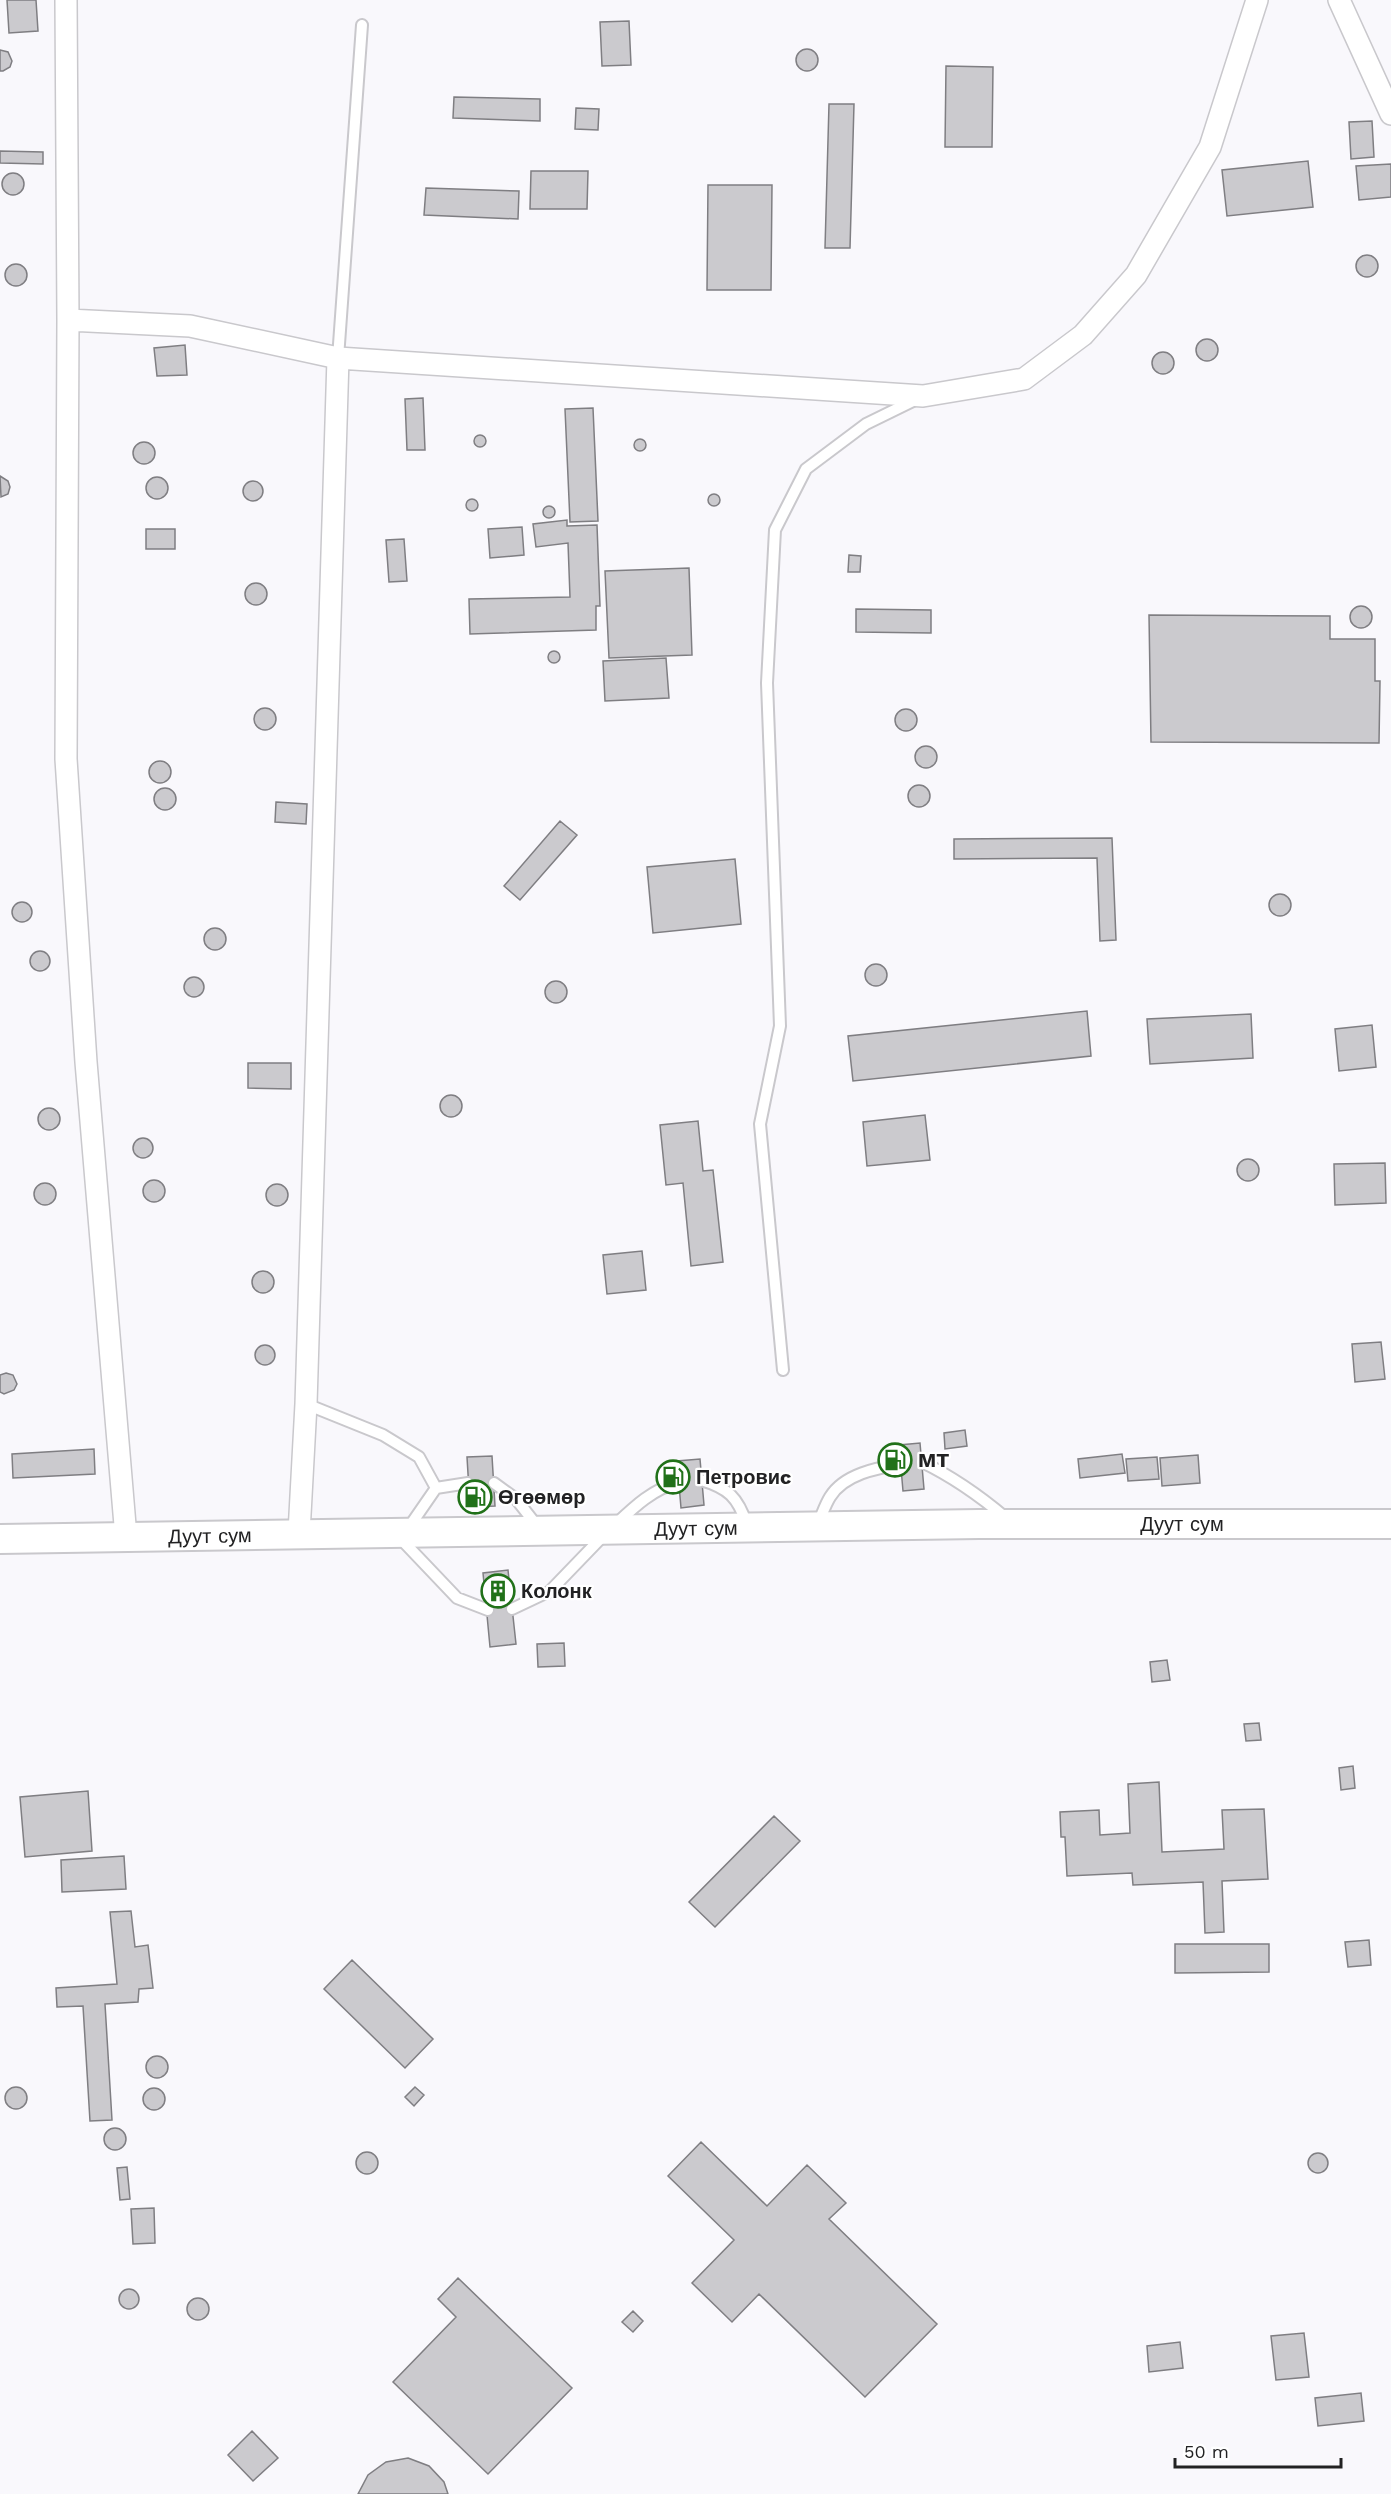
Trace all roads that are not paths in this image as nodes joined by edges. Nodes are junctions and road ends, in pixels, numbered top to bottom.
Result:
1 (66, 0) edge
2 (1257, 0) edge
3 (1339, 0) edge
4 (362, 25) dead end
5 (1391, 114) edge
6 (68, 320) junction
7 (338, 358) junction
8 (923, 396) junction
9 (783, 1370) dead end
10 (306, 1404) junction
11 (922, 1462) dead end
12 (901, 1464) dead end
13 (701, 1480) dead end
14 (679, 1482) dead end
15 (468, 1483) dead end
16 (494, 1483) dead end
17 (436, 1488) junction
18 (1012, 1524) junction
19 (1391, 1524) edge
20 (816, 1526) junction
21 (747, 1527) junction
22 (610, 1529) junction
23 (540, 1530) junction
24 (400, 1532) junction
25 (299, 1533) junction
26 (126, 1537) junction
27 (0, 1539) edge
28 (512, 1609) dead end
29 (488, 1610) dead end

1 - 6 street
2 - 8 street
3 - 5 street
4 - 7 lane
6 - 7 street
6 - 26 street
7 - 8 street
7 - 10 street
8 - 9 lane
10 - 17 lane
10 - 25 street
11 - 18 lane
12 - 20 lane
13 - 21 lane
14 - 22 lane
15 - 17 lane
16 - 23 lane
17 - 24 lane
18 - 19 main road, Дуут сум
18 - 20 main road, Дуут сум
20 - 21 main road, Дуут сум
21 - 22 main road, Дуут сум
22 - 23 main road, Дуут сум
22 - 28 lane
23 - 24 main road, Дуут сум
24 - 25 main road, Дуут сум
24 - 29 lane
25 - 26 main road, Дуут сум
26 - 27 main road, Дуут сум

